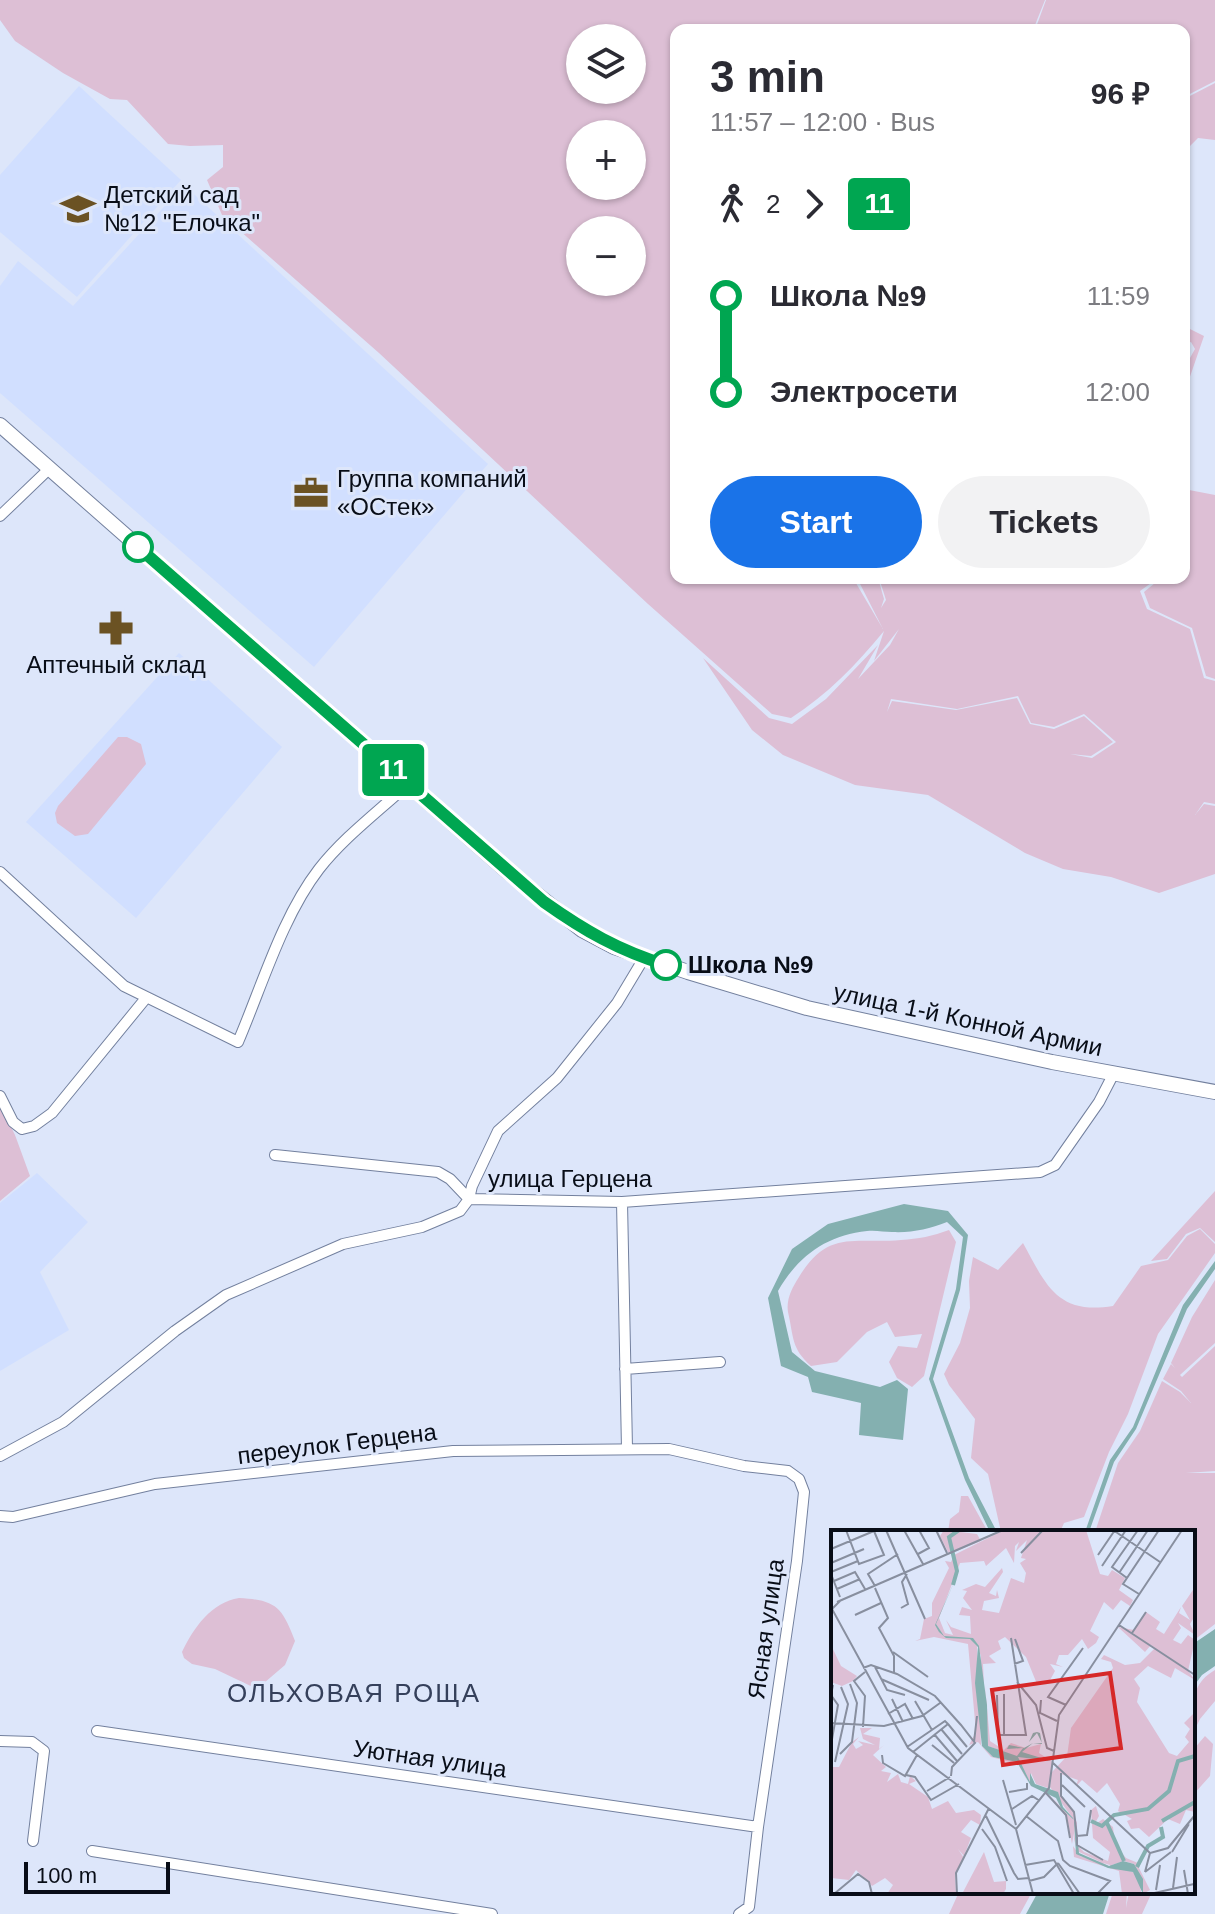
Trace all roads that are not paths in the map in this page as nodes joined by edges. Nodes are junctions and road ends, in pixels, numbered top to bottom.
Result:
1 (0, 425) edge
2 (50, 468) junction
3 (0, 516) edge
4 (408, 784) junction
5 (0, 872) edge
6 (644, 958) junction
7 (146, 998) junction
8 (1114, 1073) junction
9 (1215, 1092) edge
10 (0, 1096) edge
11 (275, 1155) dead end
12 (469, 1199) junction
13 (622, 1202) junction
14 (720, 1362) dead end
15 (625, 1369) junction
16 (627, 1448) junction
17 (669, 1449) joint
18 (0, 1456) edge
19 (0, 1516) edge
20 (97, 1731) dead end
21 (0, 1741) edge
22 (758, 1827) junction
23 (33, 1841) dead end
24 (92, 1851) dead end
25 (492, 1914) edge
26 (739, 1914) edge

1 - 2 main road, улица 1-й Конной Армии
2 - 3 street
2 - 4 main road, улица 1-й Конной Армии
4 - 6 main road, улица 1-й Конной Армии
4 - 7 street
5 - 7 street
6 - 8 main road, улица 1-й Конной Армии
6 - 12 street
7 - 10 street
8 - 9 main road, улица 1-й Конной Армии
8 - 13 street, улица Герцена
11 - 12 street
12 - 13 street, улица Герцена
12 - 18 street, улица Герцена
13 - 15 street
14 - 15 street
15 - 16 street
16 - 17 street, переулок Герцена
16 - 19 street, переулок Герцена
17 - 22 street, Ясная улица
20 - 22 street, Уютная улица
21 - 23 street
22 - 26 street, Ясная улица
24 - 25 street

